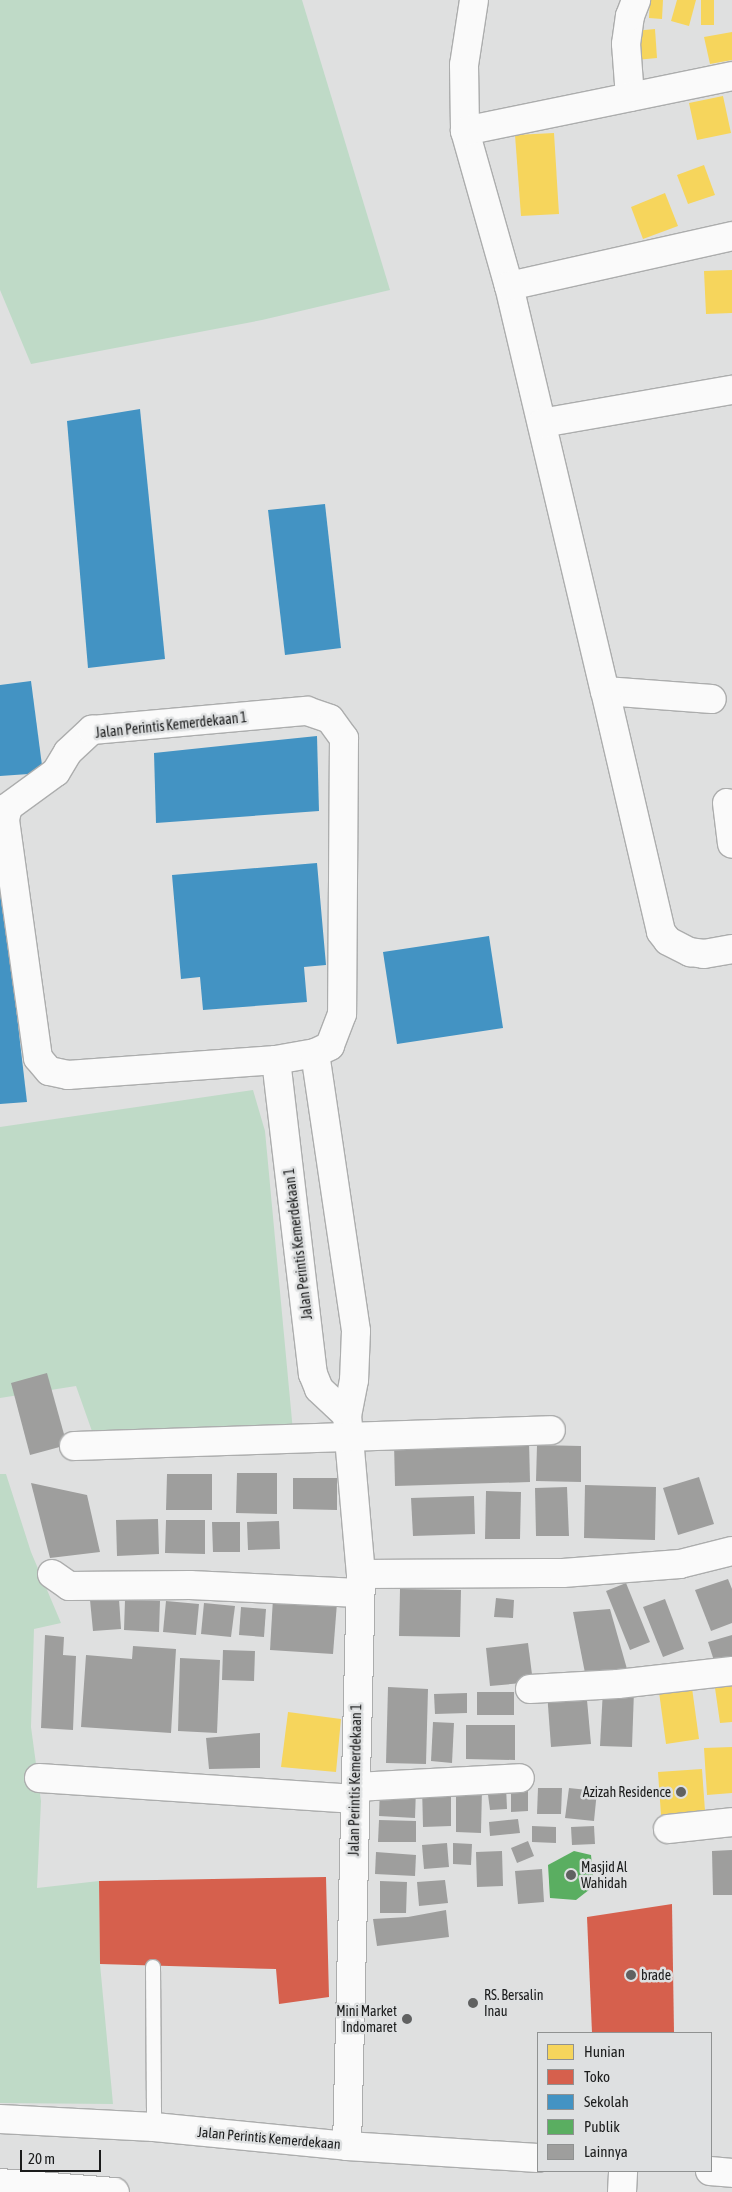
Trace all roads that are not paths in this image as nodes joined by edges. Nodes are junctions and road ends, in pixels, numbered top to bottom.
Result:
1 (474, 0) edge
2 (636, 0) edge
3 (732, 76) edge
4 (630, 97) junction
5 (465, 131) junction
6 (732, 236) edge
7 (509, 286) junction
8 (732, 390) edge
9 (542, 423) junction
10 (605, 691) junction
11 (712, 699) dead end
12 (727, 804) dead end
13 (732, 844) edge
14 (732, 949) edge
15 (315, 1054) junction
16 (276, 1060) junction
17 (348, 1426) junction
18 (551, 1430) dead end
19 (74, 1446) dead end
20 (732, 1550) edge
21 (52, 1574) dead end
22 (360, 1584) junction
23 (732, 1671) edge
24 (530, 1689) dead end
25 (39, 1778) dead end
26 (520, 1778) dead end
27 (356, 1793) junction
28 (732, 1822) edge
29 (668, 1829) dead end
30 (153, 1966) dead end
31 (0, 2119) edge
32 (154, 2128) junction
33 (347, 2146) junction
34 (537, 2158) edge
35 (712, 2171) edge
36 (623, 2172) edge
37 (732, 2172) edge
38 (0, 2183) edge
39 (115, 2192) edge
40 (622, 2192) edge

1 - 5 main road
2 - 4 main road
3 - 4 main road
4 - 5 main road
5 - 7 main road
6 - 7 main road
7 - 9 main road
8 - 9 main road
9 - 10 main road
10 - 11 main road
10 - 14 main road
12 - 13 main road
15 - 16 main road, Jalan Perintis Kemerdekaan 1
15 - 16 main road, Jalan Perintis Kemerdekaan 1
15 - 17 main road, Jalan Perintis Kemerdekaan 1
16 - 17 main road, Jalan Perintis Kemerdekaan 1
17 - 18 main road
17 - 19 main road
17 - 22 main road, Jalan Perintis Kemerdekaan 1
20 - 22 main road
21 - 22 main road
22 - 27 main road, Jalan Perintis Kemerdekaan 1
23 - 24 main road
25 - 27 main road
26 - 27 main road
27 - 33 main road, Jalan Perintis Kemerdekaan 1
28 - 29 main road
30 - 32 lane
31 - 32 main road, Jalan Perintis Kemerdekaan
32 - 33 main road, Jalan Perintis Kemerdekaan
33 - 34 main road, Jalan Perintis Kemerdekaan
35 - 37 main road
36 - 40 main road
38 - 39 main road

